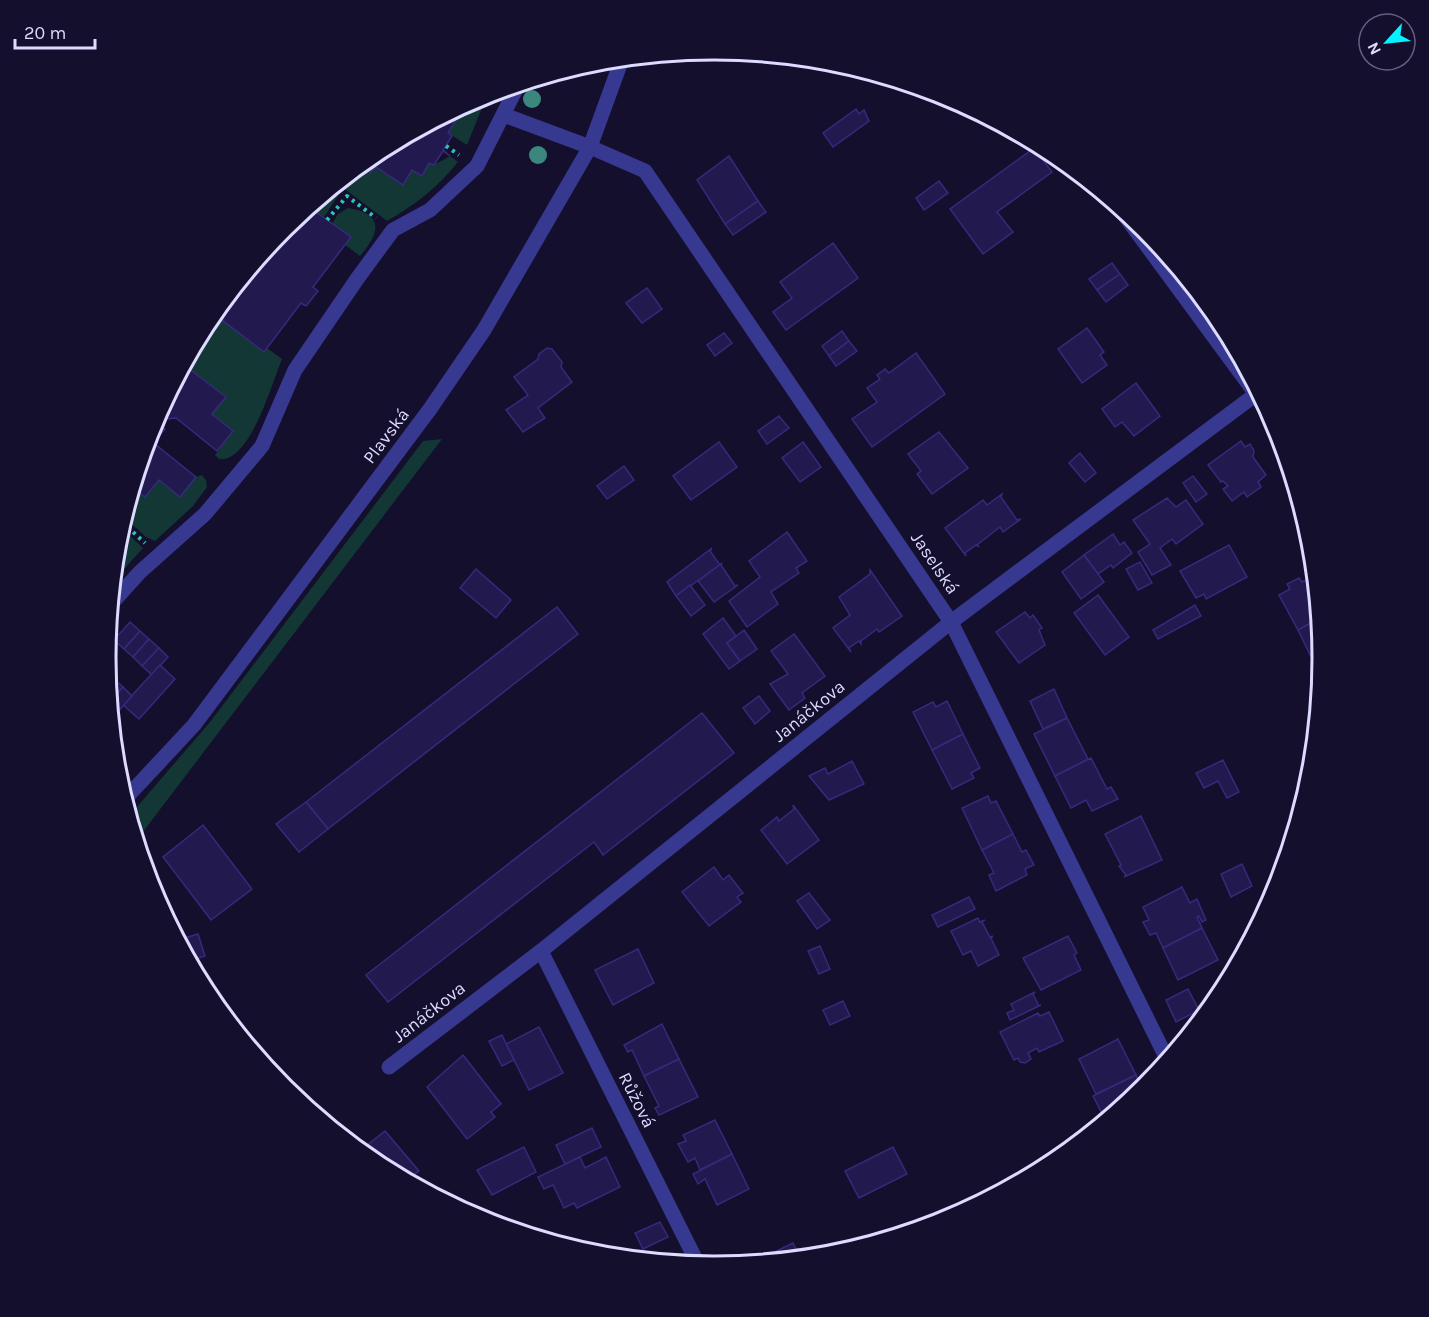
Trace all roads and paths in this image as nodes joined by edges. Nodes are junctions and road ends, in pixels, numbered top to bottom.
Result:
1 (618, 68) edge
2 (513, 95) edge
3 (504, 115) junction
4 (590, 147) junction
5 (327, 220) dead end
6 (393, 230) junction
7 (1147, 245) edge
8 (1234, 361) edge
9 (1252, 397) edge
10 (131, 530) edge
11 (158, 556) junction
12 (119, 595) edge
13 (951, 622) junction
14 (132, 792) edge
15 (541, 951) junction
16 (1164, 1053) edge
17 (389, 1066) dead end
18 (694, 1256) edge

1 - 4 street, Plavská
2 - 3 street
3 - 4 street, Jaselská
3 - 6 street
4 - 13 street, Jaselská
4 - 14 street, Plavská
5 - 6 path
6 - 11 street
7 - 8 street
9 - 13 street, Janáčkova
10 - 11 path
11 - 12 street
13 - 15 street, Janáčkova
13 - 16 street, Jaselská
15 - 17 street, Janáčkova
15 - 18 street, Růžová

